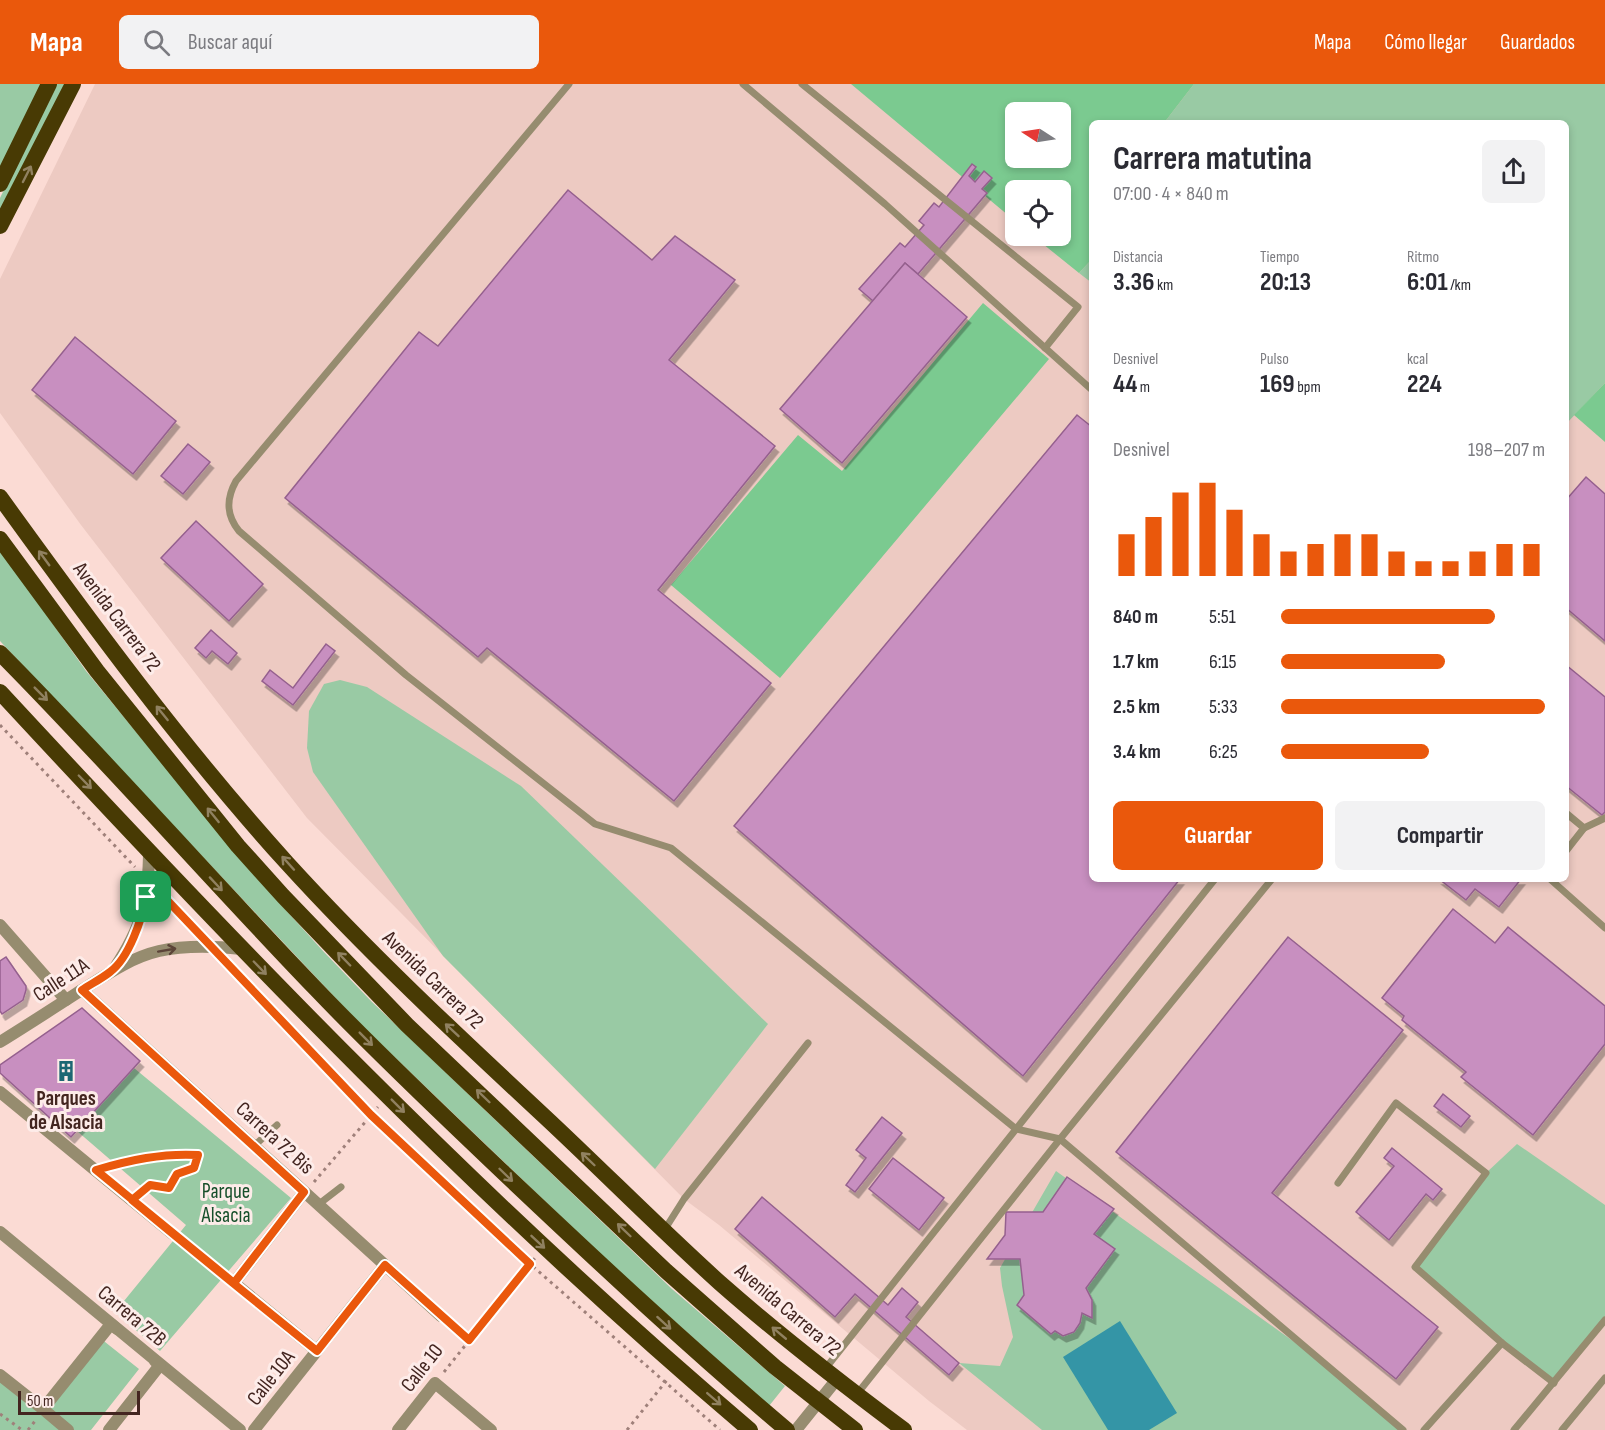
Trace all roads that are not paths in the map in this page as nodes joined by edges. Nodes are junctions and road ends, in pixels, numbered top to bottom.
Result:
1 (49, 84) edge
2 (73, 84) edge
3 (569, 84) edge
4 (743, 84) edge
5 (802, 84) edge
6 (0, 184) edge
7 (0, 226) edge
8 (1045, 348) junction
9 (1089, 387) edge
10 (0, 497) edge
11 (0, 539) edge
12 (0, 653) edge
13 (0, 692) edge
14 (1569, 816) edge
15 (1605, 818) edge
16 (1584, 828) junction
17 (1569, 848) edge
18 (149, 849) junction
19 (1213, 882) edge
20 (1270, 882) edge
21 (1553, 882) edge
22 (276, 887) junction
23 (327, 906) junction
24 (0, 925) edge
25 (1605, 928) edge
26 (241, 949) junction
27 (112, 971) junction
28 (82, 990) junction
29 (66, 1000) junction
30 (0, 1042) edge
31 (808, 1042) dead end
32 (0, 1092) edge
33 (429, 1101) junction
34 (277, 1125) dead end
35 (1016, 1129) junction
36 (1060, 1139) junction
37 (254, 1146) junction
38 (445, 1153) junction
39 (1338, 1183) dead end
40 (341, 1187) dead end
41 (304, 1192) junction
42 (319, 1204) junction
43 (663, 1231) junction
44 (0, 1232) edge
45 (173, 1234) road end
46 (385, 1265) junction
47 (441, 1316) road end
48 (1605, 1320) edge
49 (111, 1324) junction
50 (1502, 1342) junction
51 (317, 1351) junction
52 (160, 1365) junction
53 (831, 1374) junction
54 (0, 1375) edge
55 (1605, 1378) edge
56 (1554, 1383) junction
57 (856, 1394) junction
58 (819, 1402) junction
59 (43, 1409) junction
60 (68, 1430) edge
61 (109, 1430) edge
62 (240, 1430) edge
63 (254, 1430) edge
64 (398, 1430) edge
65 (491, 1430) edge
66 (750, 1430) edge
67 (788, 1430) edge
68 (796, 1430) edge
69 (855, 1430) edge
70 (904, 1430) edge
71 (1403, 1430) edge
72 (1424, 1430) edge
73 (1514, 1430) edge
74 (1562, 1430) edge

1 - 6 highway
7 -> 2 highway
3 - 35 lane
4 - 8 lane
5 - 8 lane
8 - 9 lane
23 -> 10 highway, Avenida Carrera 72
22 -> 11 highway
12 -> 33 highway
13 -> 18 highway
14 - 16 lane
15 - 16 lane
16 - 17 lane
18 - 26 highway
18 - 27 street, Calle 11A
19 - 35 lane
20 - 36 lane
21 - 25 lane
22 - 23 highway
58 -> 22 highway
43 -> 23 highway, Avenida Carrera 72
24 - 29 street
27 -> 26 street, Calle 11A
26 -> 38 highway
27 - 28 street, Calle 11A
28 - 29 street, Calle 11A
28 - 37 street, Carrera 72 Bis
29 - 30 street, Calle 11A
31 - 43 lane
32 - 45 street
33 - 38 highway
33 -> 67 highway
34 - 37 lane
35 - 36 lane
35 - 53 lane
36 - 57 lane
36 - 71 lane
37 - 41 street, Carrera 72 Bis
38 -> 66 highway
39 - 50 lane
40 - 42 lane
41 - 42 street, Carrera 72 Bis
41 - 51 street
42 - 46 street, Carrera 72 Bis
53 -> 43 highway, Avenida Carrera 72
44 - 49 street, Carrera 72B
46 - 47 street, Carrera 72 Bis
46 - 51 street, Calle 10A
48 - 56 lane
49 - 52 street, Carrera 72B
49 - 59 street
50 - 56 lane
50 - 72 lane
51 - 63 street, Calle 10A
52 - 61 street
52 - 62 street, Carrera 72B
53 - 57 highway, Avenida Carrera 72
53 - 58 street
54 - 59 street
55 - 74 lane
56 - 73 lane
57 - 70 highway, Avenida Carrera 72
58 - 68 street
58 - 69 highway
59 - 60 street
64 - 65 street, Calle 10

